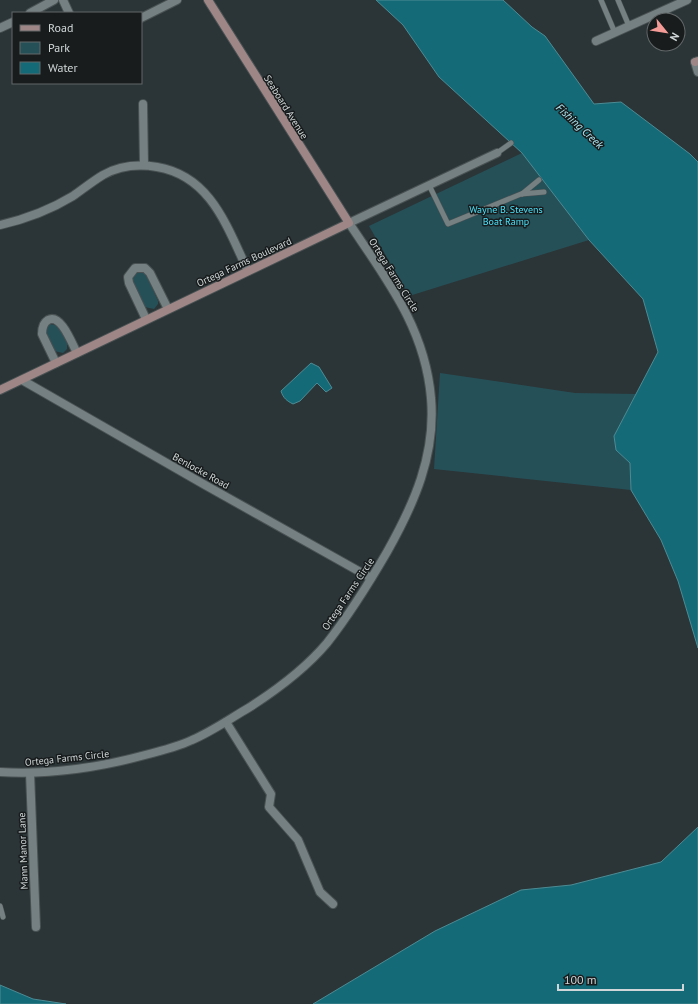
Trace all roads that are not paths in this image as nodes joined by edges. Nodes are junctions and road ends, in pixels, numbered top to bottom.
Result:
1 (54, 0) edge
2 (63, 0) edge
3 (177, 0) edge
4 (208, 0) edge
5 (601, 0) edge
6 (618, 0) edge
7 (687, 0) edge
8 (32, 12) edge
9 (69, 12) edge
10 (142, 18) edge
11 (12, 22) edge
12 (629, 26) junction
13 (0, 28) edge
14 (615, 33) junction
15 (596, 41) dead end
16 (696, 61) edge
17 (698, 72) edge
18 (143, 104) dead end
19 (511, 143) dead end
20 (497, 153) joint
21 (144, 165) junction
22 (539, 180) dead end
23 (429, 185) junction
24 (544, 192) dead end
25 (521, 194) junction
26 (349, 223) junction
27 (0, 225) edge
28 (248, 271) junction
29 (168, 309) junction
30 (146, 319) junction
31 (77, 353) junction
32 (56, 362) junction
33 (22, 380) junction
34 (0, 390) edge
35 (371, 578) junction
36 (226, 722) junction
37 (0, 772) edge
38 (30, 773) junction
39 (333, 904) dead end
40 (0, 906) edge
41 (3, 917) dead end
42 (36, 927) dead end

1 - 8 street
2 - 9 street
3 - 10 street
4 - 26 street, Seaboard Avenue
5 - 14 lane
6 - 12 lane
7 - 12 street
11 - 13 street
12 - 14 street
14 - 15 street
16 - 17 street
18 - 21 street
19 - 20 lane
20 - 23 street, Ortega Farms Boulevard
21 - 27 street
21 - 28 street
22 - 25 lane
23 - 25 lane
23 - 26 street, Ortega Farms Boulevard
24 - 25 lane
26 - 28 street, Ortega Farms Boulevard
26 - 35 street, Ortega Farms Circle
28 - 29 street, Ortega Farms Boulevard
29 - 30 street, Ortega Farms Boulevard
29 - 30 street
30 - 31 street, Ortega Farms Boulevard
31 - 32 street, Ortega Farms Boulevard
31 - 32 street
32 - 33 street, Ortega Farms Boulevard
33 - 34 street, Ortega Farms Boulevard
33 - 35 street, Benlocke Road
35 - 36 street, Ortega Farms Circle
36 - 38 street, Ortega Farms Circle
36 - 39 street
37 - 38 street, Ortega Farms Circle
38 - 42 street, Mann Manor Lane
40 - 41 lane

